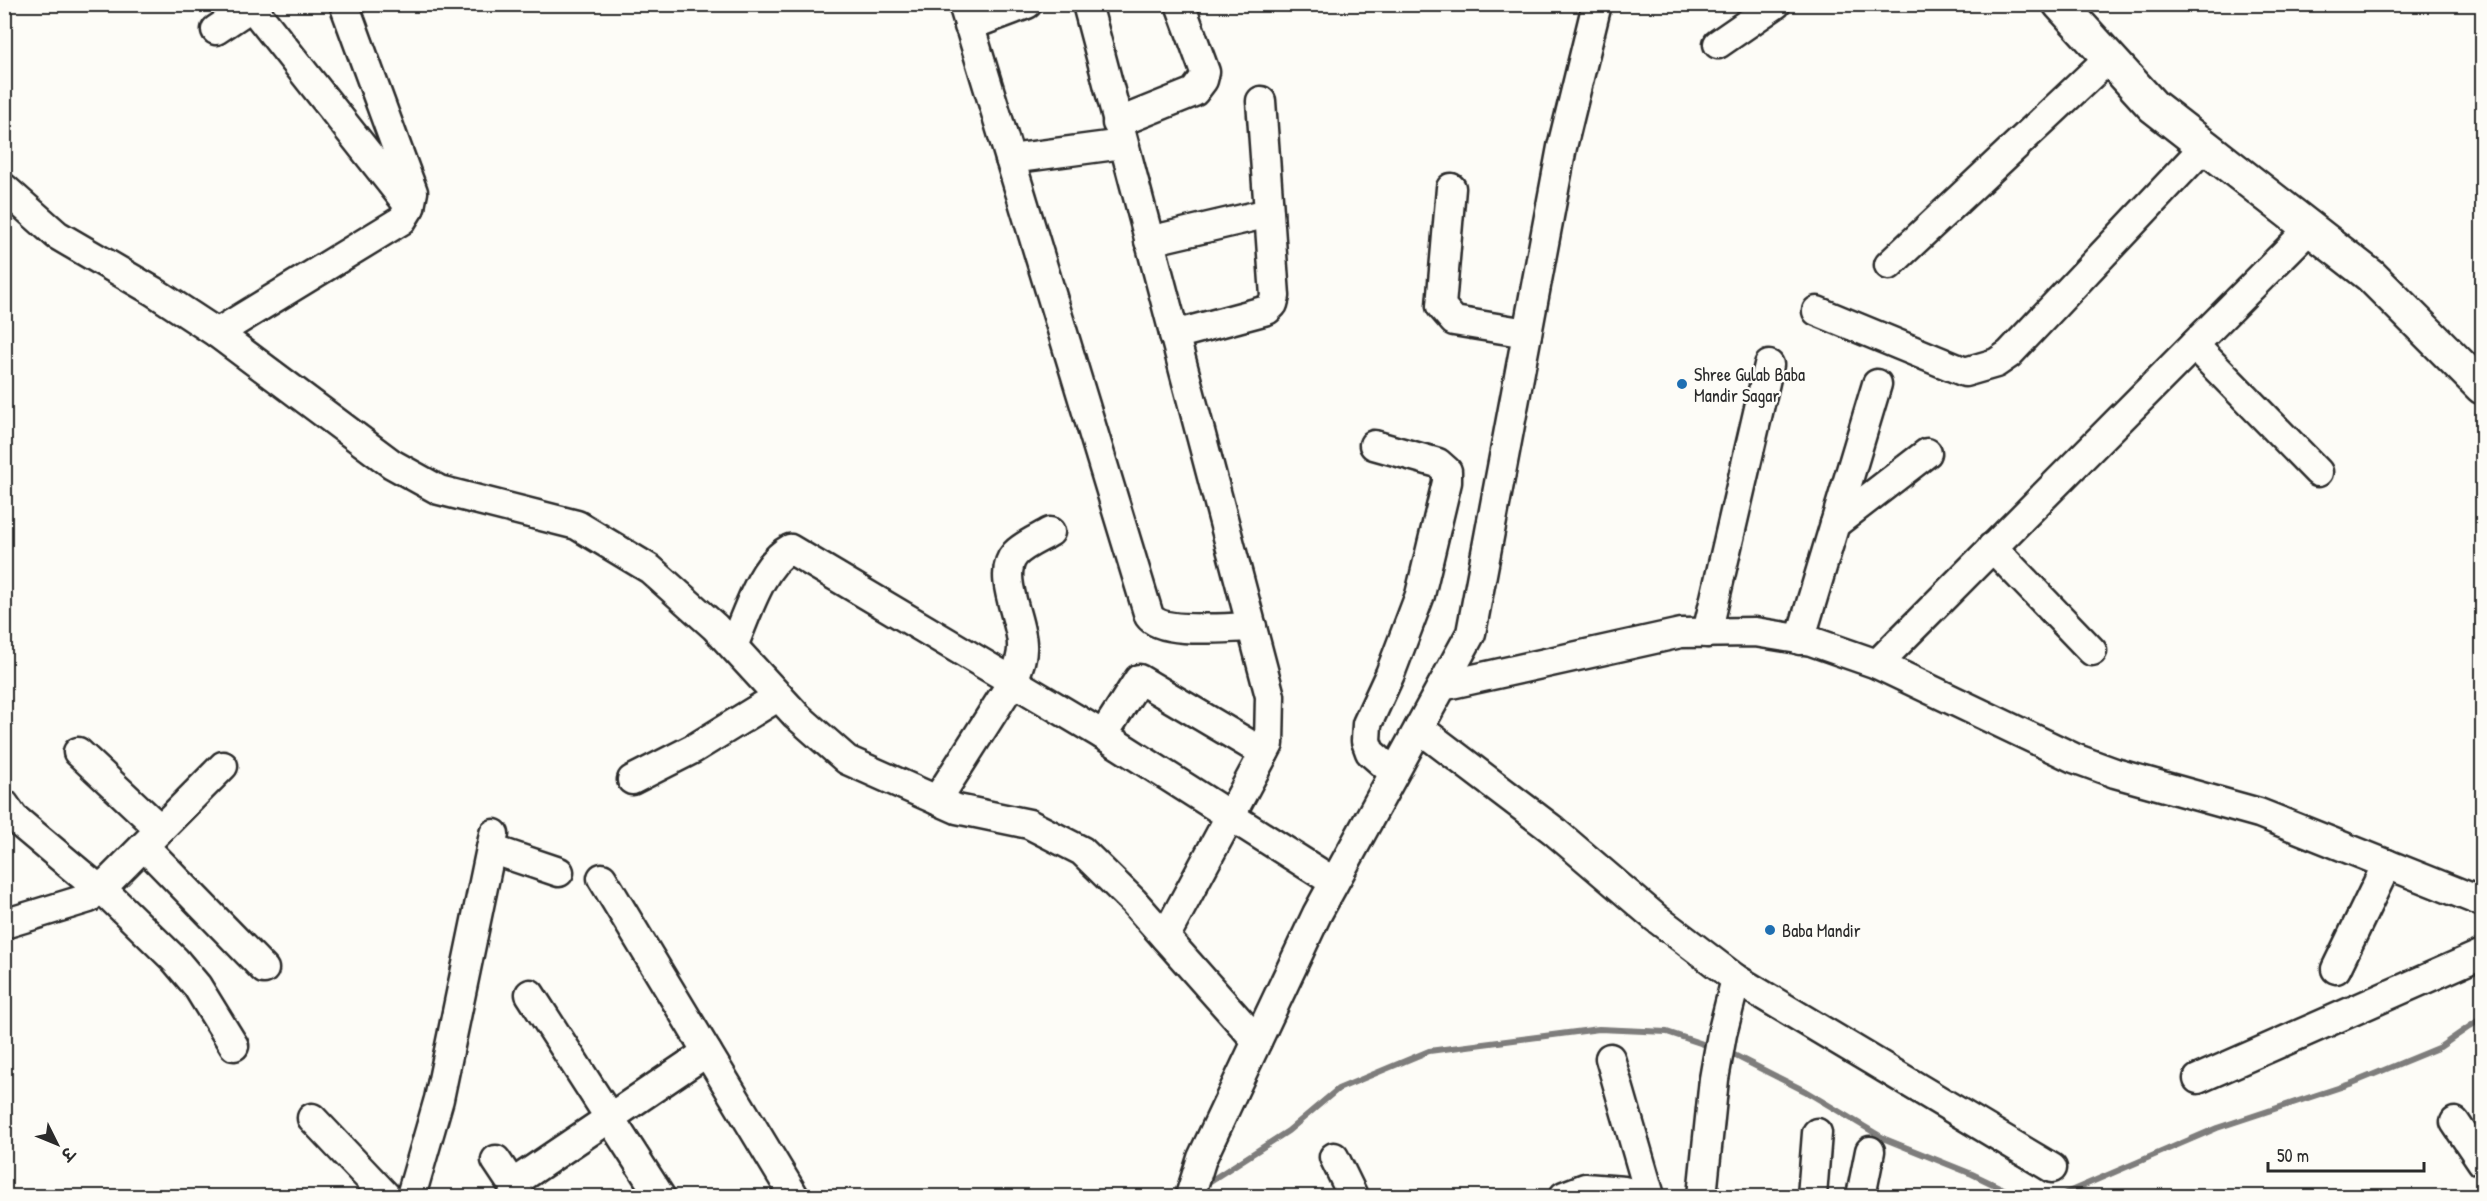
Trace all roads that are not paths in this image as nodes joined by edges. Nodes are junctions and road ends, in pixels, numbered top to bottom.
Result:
1 (344, 4) edge
2 (1027, 4) edge
3 (1087, 4) edge
4 (1180, 4) edge
5 (1597, 4) edge
6 (1776, 4) edge
7 (2060, 4) edge
8 (253, 6) edge
9 (966, 15) edge
10 (216, 30) dead end
11 (1718, 44) dead end
12 (2109, 58) junction
13 (1262, 101) dead end
14 (1120, 133) junction
15 (2205, 146) junction
16 (1010, 159) junction
17 (4, 188) edge
18 (1451, 188) dead end
19 (410, 207) junction
20 (1269, 213) junction
21 (2310, 228) junction
22 (1149, 242) junction
23 (1889, 265) dead end
24 (1817, 311) dead end
25 (217, 333) junction
26 (1527, 333) junction
27 (1174, 335) junction
28 (2194, 345) junction
29 (1769, 366) dead end
30 (1877, 384) dead end
31 (2482, 387) edge
32 (1374, 446) dead end
33 (1927, 453) dead end
34 (2318, 472) dead end
35 (1835, 524) junction
36 (1050, 532) dead end
37 (1992, 547) junction
38 (1252, 627) junction
39 (1707, 633) junction
40 (1800, 640) junction
41 (733, 646) junction
42 (2092, 651) dead end
43 (1877, 663) junction
44 (1013, 681) junction
45 (1442, 686) junction
46 (779, 696) junction
47 (1419, 728) junction
48 (1103, 735) junction
49 (78, 752) dead end
50 (1264, 753) junction
51 (223, 766) dead end
52 (1394, 773) junction
53 (632, 780) dead end
54 (937, 800) junction
55 (4, 804) edge
56 (1230, 817) junction
57 (152, 838) junction
58 (2386, 864) junction
59 (559, 872) dead end
60 (602, 878) dead end
61 (1334, 882) junction
62 (94, 887) junction
63 (2482, 902) edge
64 (4, 924) edge
65 (1165, 937) junction
66 (2482, 954) edge
67 (264, 969) dead end
68 (2336, 969) dead end
69 (1736, 979) junction
70 (530, 994) dead end
71 (1257, 1041) junction
72 (234, 1046) dead end
73 (707, 1052) junction
74 (1610, 1058) dead end
75 (2198, 1079) dead end
76 (312, 1118) dead end
77 (609, 1118) junction
78 (2455, 1122) dead end
79 (1817, 1133) dead end
80 (1870, 1151) dead end
81 (1334, 1157) dead end
82 (496, 1160) dead end
83 (2482, 1162) edge
84 (2052, 1168) dead end
85 (516, 1190) edge
86 (1600, 1193) edge
87 (386, 1197) edge
88 (411, 1197) edge
89 (660, 1197) edge
90 (794, 1197) edge
91 (1190, 1197) edge
92 (1353, 1197) edge
93 (1564, 1197) edge
94 (1644, 1197) edge
95 (1650, 1197) edge
96 (1702, 1197) edge
97 (1812, 1197) edge
98 (1861, 1197) edge

1 - 19 street
2 - 9 street
3 - 14 street
4 - 14 street
5 - 26 street
6 - 11 street
7 - 12 main road
8 - 10 street
8 - 19 street
9 - 16 street
12 - 15 main road
12 - 23 street
13 - 20 street
14 - 16 street
14 - 22 street
15 - 21 main road
15 - 24 street
16 - 38 street
17 - 25 street
18 - 26 street
19 - 25 street
20 - 22 street
20 - 27 street
21 - 28 street
21 - 31 main road
22 - 27 street
25 - 41 street
26 - 45 street
27 - 38 street
28 - 34 street
28 - 37 street
29 - 39 street
30 - 35 street
32 - 52 street
33 - 35 street
35 - 40 street
36 - 44 street
37 - 42 street
37 - 43 street
38 - 50 street
39 - 40 street
39 - 45 street
40 - 43 street
41 - 44 street
41 - 46 street
43 - 58 street
44 - 48 street
44 - 54 street
45 - 47 street
46 - 53 street
46 - 54 street
47 - 52 street
47 - 69 street
48 - 50 street
48 - 56 street
49 - 57 street
50 - 56 street
51 - 57 street
52 - 61 street
54 - 65 street
55 - 62 street
56 - 61 street
56 - 65 street
57 - 62 street
57 - 67 street
58 - 63 street
58 - 68 street
59 - 88 street
60 - 73 street
61 - 71 street
62 - 64 street
62 - 72 street
65 - 71 street
66 - 75 street
69 - 84 street
69 - 96 street
70 - 77 street
71 - 91 street
73 - 77 street
73 - 90 street
74 - 95 street
76 - 87 street
77 - 85 street
77 - 89 street
78 - 83 street
79 - 97 street
80 - 98 street
81 - 92 street
82 - 85 street
86 - 93 street
86 - 94 street

